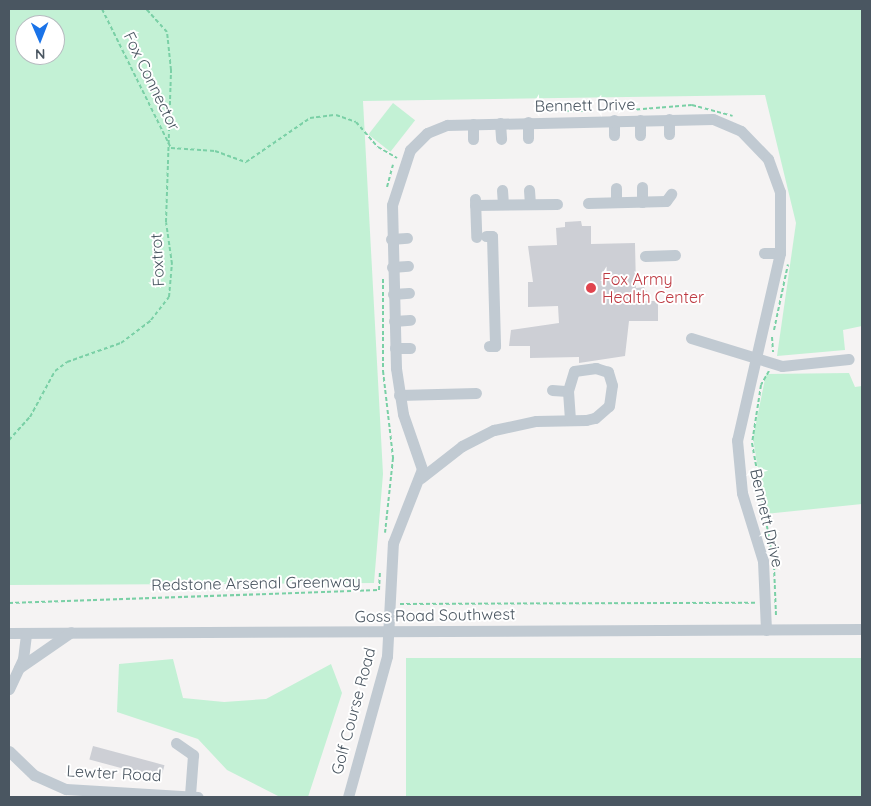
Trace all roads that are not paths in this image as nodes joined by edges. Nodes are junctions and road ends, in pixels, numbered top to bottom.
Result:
1 (669, 119) junction
2 (614, 120) junction
3 (640, 120) junction
4 (528, 122) junction
5 (500, 123) junction
6 (473, 124) junction
7 (669, 134) dead end
8 (640, 135) dead end
9 (614, 136) dead end
10 (500, 138) dead end
11 (528, 138) dead end
12 (473, 139) dead end
13 (642, 187) dead end
14 (616, 188) dead end
15 (502, 190) dead end
16 (530, 190) dead end
17 (671, 194) dead end
18 (616, 202) junction
19 (642, 202) junction
20 (588, 203) dead end
21 (503, 204) junction
22 (530, 204) junction
23 (557, 204) dead end
24 (407, 238) dead end
25 (392, 239) junction
26 (764, 253) dead end
27 (675, 255) dead end
28 (784, 255) junction
29 (646, 256) dead end
30 (408, 266) dead end
31 (388, 268) junction
32 (393, 294) junction
33 (409, 294) dead end
34 (410, 320) dead end
35 (394, 321) junction
36 (691, 338) dead end
37 (489, 346) dead end
38 (395, 348) junction
39 (410, 348) dead end
40 (754, 359) junction
41 (849, 359) dead end
42 (552, 390) dead end
43 (568, 391) junction
44 (476, 392) dead end
45 (399, 395) junction
46 (570, 420) junction
47 (421, 478) junction
48 (862, 629) edge
49 (766, 630) junction
50 (71, 632) junction
51 (388, 632) junction
52 (9, 633) edge
53 (26, 633) junction
54 (20, 668) junction
55 (9, 689) edge
56 (176, 743) dead end
57 (9, 751) edge
58 (194, 796) edge
59 (348, 797) edge

1 - 3 street, Bennett Drive
1 - 7 street
1 - 28 street, Bennett Drive
2 - 3 street, Bennett Drive
2 - 4 street, Bennett Drive
2 - 9 street
3 - 8 street
4 - 5 street, Bennett Drive
4 - 11 street
5 - 6 street, Bennett Drive
5 - 10 street
6 - 12 street
6 - 25 street, Bennett Drive
13 - 19 street
14 - 18 street
15 - 21 street
16 - 22 street
17 - 19 street
18 - 19 street
18 - 20 street
21 - 22 street
21 - 37 street
22 - 23 street
24 - 25 street
25 - 31 street, Bennett Drive
26 - 28 street
27 - 29 street
28 - 40 street, Bennett Drive
30 - 31 street
31 - 32 street, Bennett Drive
32 - 33 street
32 - 35 street, Bennett Drive
34 - 35 street
35 - 38 street, Bennett Drive
36 - 40 street
38 - 39 street
38 - 45 street, Bennett Drive
40 - 41 street
40 - 49 street, Bennett Drive
42 - 43 street
43 - 46 street
43 - 46 street
44 - 45 street
45 - 47 street, Bennett Drive
46 - 47 street
47 - 51 street
48 - 49 street, Goss Road Southwest
49 - 51 street, Goss Road Southwest
50 - 51 street, Goss Road Southwest
50 - 53 street, Goss Road Southwest
50 - 54 street
51 - 59 street, Golf Course Road
52 - 53 street, Goss Road Southwest
53 - 54 street
54 - 55 street
56 - 58 street
57 - 58 street, Lewter Road

